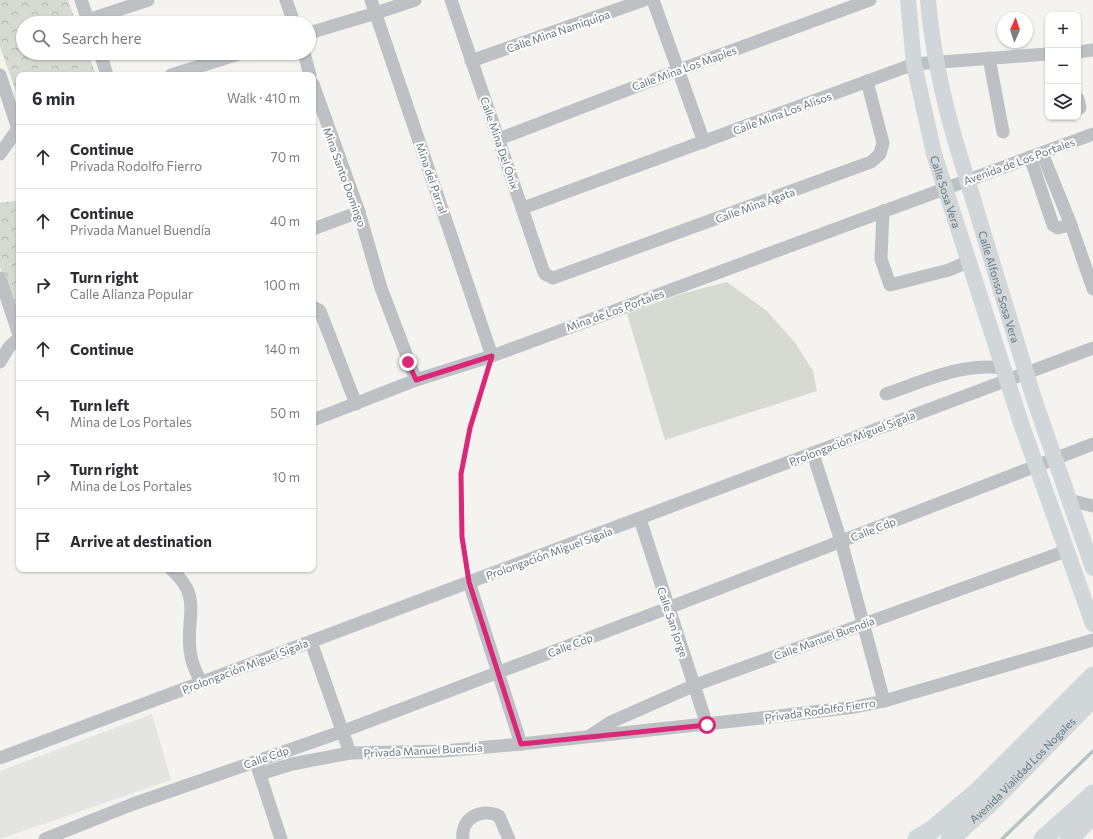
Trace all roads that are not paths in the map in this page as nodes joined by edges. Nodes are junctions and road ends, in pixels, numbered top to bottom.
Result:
1 (81, 0) edge
2 (148, 0) edge
3 (286, 0) edge
4 (372, 0) edge
5 (415, 0) edge
6 (450, 0) edge
7 (644, 0) edge
8 (653, 0) edge
9 (870, 0) edge
10 (908, 0) edge
11 (928, 0) edge
12 (376, 13) junction
13 (86, 16) edge
14 (104, 16) edge
15 (292, 16) edge
16 (316, 31) edge
17 (1093, 50) edge
18 (1081, 52) edge
19 (1045, 54) edge
20 (988, 58) junction
21 (102, 60) edge
22 (219, 60) edge
23 (306, 60) edge
24 (472, 61) junction
25 (936, 61) junction
26 (914, 64) junction
27 (679, 70) junction
28 (106, 72) edge
29 (181, 72) edge
30 (309, 72) edge
31 (0, 75) edge
32 (866, 81) junction
33 (317, 110) edge
34 (16, 123) edge
35 (16, 132) edge
36 (1003, 132) dead end
37 (1093, 134) edge
38 (499, 139) junction
39 (704, 142) junction
40 (1042, 153) junction
41 (0, 154) edge
42 (1030, 157) junction
43 (968, 180) junction
44 (945, 188) junction
45 (523, 208) junction
46 (883, 211) junction
47 (359, 212) junction
48 (1072, 225) junction
49 (316, 228) edge
50 (969, 261) junction
51 (0, 278) edge
52 (556, 278) joint
53 (1093, 289) edge
54 (316, 309) edge
55 (16, 326) edge
56 (16, 341) edge
57 (1093, 348) edge
58 (492, 356) junction
59 (0, 362) edge
60 (1027, 372) junction
61 (1006, 373) junction
62 (416, 380) junction
63 (886, 394) dead end
64 (356, 404) junction
65 (316, 419) edge
66 (1093, 444) edge
67 (813, 454) junction
68 (1054, 458) junction
69 (1036, 465) junction
70 (1069, 500) junction
71 (1093, 506) edge
72 (640, 519) junction
73 (841, 541) junction
74 (1066, 551) junction
75 (1092, 566) edge
76 (1074, 570) junction
77 (174, 572) edge
78 (469, 582) junction
79 (668, 608) junction
80 (863, 624) junction
81 (1093, 624) edge
82 (1093, 640) edge
83 (311, 642) junction
84 (498, 672) junction
85 (1093, 676) edge
86 (201, 682) junction
87 (695, 685) junction
88 (1093, 698) edge
89 (884, 701) junction
90 (707, 725) junction
91 (341, 732) junction
92 (587, 737) junction
93 (521, 744) junction
94 (350, 753) junction
95 (0, 758) edge
96 (255, 760) junction
97 (260, 774) junction
98 (1093, 794) edge
99 (1093, 815) edge
100 (45, 839) edge
101 (281, 839) edge
102 (463, 839) edge
103 (509, 839) edge
104 (918, 839) edge
105 (950, 839) edge
106 (1043, 839) edge
107 (1069, 839) edge

1 - 13 street
2 - 14 street
3 - 15 street
4 - 12 street, Mina del Parral
5 - 12 street
6 - 24 street, Calle Mina Del Ónix
7 - 24 street, Calle Mina Namiquipa
8 - 27 street
9 - 27 street, Calle Mina Los Maples
10 - 26 main road, Calle Sosa Vera
11 - 25 main road, Calle Alfonso Sosa Vera
12 - 16 street
12 - 58 street, Mina del Parral
17 - 18 street
19 - 20 street, Calle Mina Los Alisos
20 - 25 street, Calle Mina Los Alisos
20 - 36 street
21 - 28 street
22 - 29 street
23 - 30 street
24 - 38 street, Calle Mina Del Ónix
25 - 26 street, Calle Mina Los Alisos
25 - 43 main road, Calle Alfonso Sosa Vera
26 - 32 street, Calle Mina Los Alisos
26 - 44 main road, Calle Sosa Vera
27 - 38 street, Calle Mina Los Maples
27 - 39 street
31 - 34 street
32 - 39 street, Calle Mina Los Alisos
32 - 52 street, Calle Mina Ágata
33 - 47 street, Mina Santo Domingo
35 - 41 street
37 - 40 street, Avenida de Los Portales
38 - 45 street, Calle Mina Del Ónix
39 - 45 street, Calle Mina Los Alisos
40 - 42 street, Avenida de Los Portales
40 - 48 street
42 - 43 street, Avenida de Los Portales
42 - 48 street
43 - 44 street, Avenida de Los Portales
43 - 60 main road, Calle Alfonso Sosa Vera
44 - 46 street, Mina de Los Portales
44 - 50 main road, Calle Sosa Vera
45 - 52 street, Calle Mina Del Ónix
46 - 50 street
46 - 58 street, Mina de Los Portales
47 - 49 street
47 - 62 street, Mina Santo Domingo
48 - 53 street
50 - 61 main road, Calle Sosa Vera
51 - 55 street
54 - 64 street
56 - 59 street
57 - 60 street, Prolongación Miguel Sigala
58 - 62 street, Mina de Los Portales
60 - 61 street, Prolongación Miguel Sigala
60 - 68 main road, Calle Alfonso Sosa Vera
61 - 63 street
61 - 67 street, Prolongación Miguel Sigala
61 - 69 main road
62 - 64 street, Mina de Los Portales
64 - 65 street, Mina de Los Portales
66 - 68 street, Calle Cdp
67 - 72 street, Prolongación Miguel Sigala
67 - 73 street
68 - 69 street, Calle Cdp
68 - 70 main road, Calle Alfonso Sosa Vera
69 - 73 street, Calle Cdp
69 - 74 main road
70 - 71 street
70 - 75 main road, Calle Alfonso Sosa Vera
72 - 78 street, Prolongación Miguel Sigala
72 - 79 street, Calle San Jorge
73 - 79 street, Calle Cdp
73 - 80 street
74 - 76 main road
74 - 80 street, Calle Manuel Buendía
75 - 76 main road
76 - 81 main road
77 - 86 street
78 - 83 street, Prolongación Miguel Sigala
78 - 84 street
79 - 84 street, Calle Cdp
79 - 87 street, Calle San Jorge
80 - 87 street, Calle Manuel Buendía
80 - 89 street
82 - 89 street, Privada Rodolfo Fierro
83 - 86 street, Prolongación Miguel Sigala
83 - 91 street
84 - 91 street, Calle Cdp
84 - 93 street
85 - 104 highway
86 - 95 street, Prolongación Miguel Sigala
87 - 90 street, Calle San Jorge
87 - 92 street, Calle Manuel Buendía
88 - 105 highway, Avenida Vialidad Los Nogales
89 - 90 street, Privada Rodolfo Fierro
90 - 92 street, Privada Rodolfo Fierro
91 - 94 street
91 - 96 street, Calle Cdp
92 - 93 street, Privada Manuel Buendía
93 - 94 street, Privada Manuel Buendía
94 - 97 street, Privada Manuel Buendía
96 - 97 street
96 - 100 street, Calle Cdp
97 - 101 street
98 - 106 highway
99 - 107 highway
102 - 103 street

